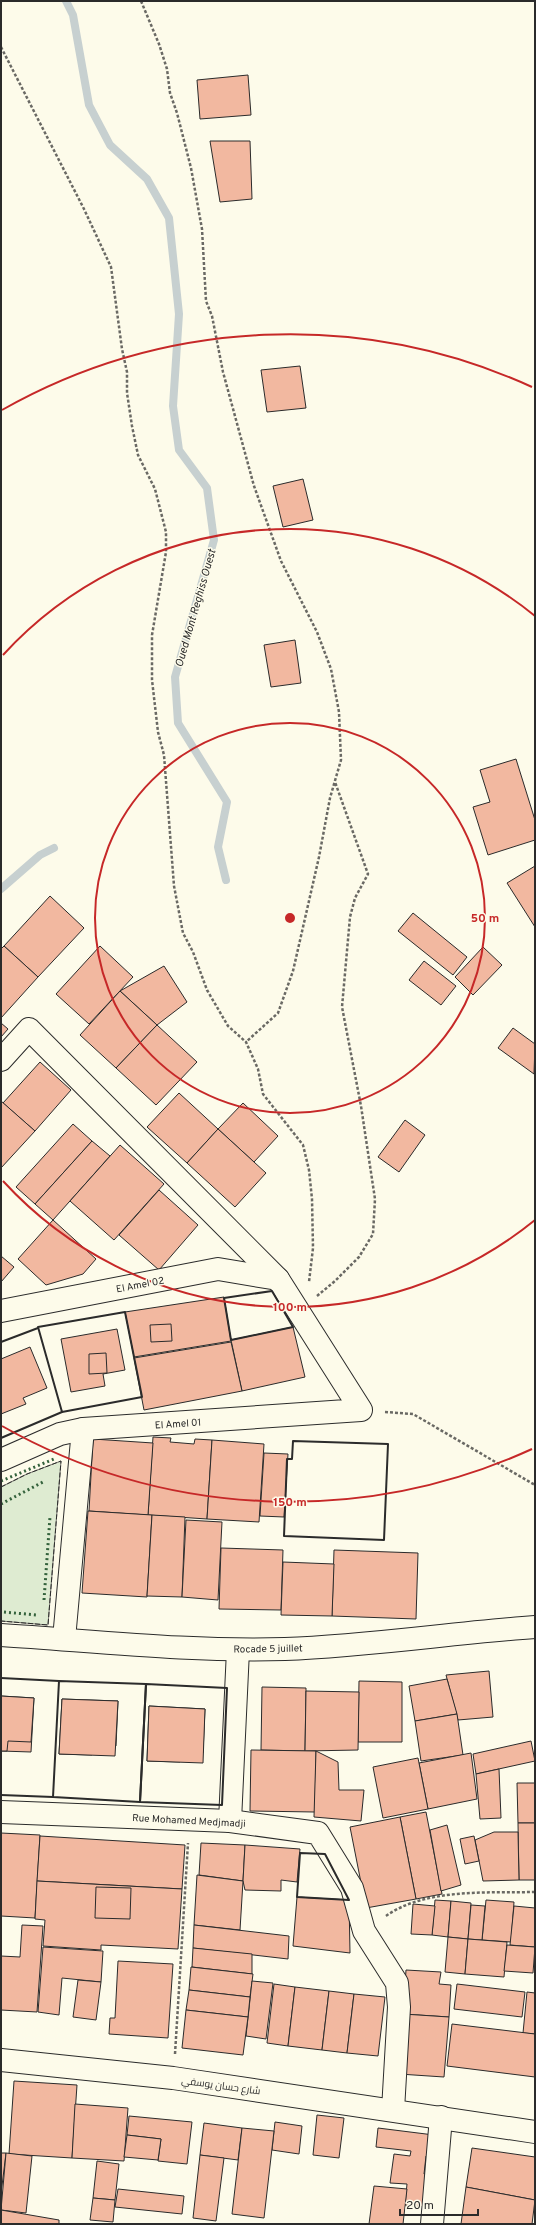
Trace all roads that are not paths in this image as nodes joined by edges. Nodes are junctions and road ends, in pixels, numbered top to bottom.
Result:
1 (1, 1060) edge
2 (278, 1280) junction
3 (1, 1311) edge
4 (83, 1429) junction
5 (1, 1460) edge
6 (535, 1627) edge
7 (1, 1636) edge
8 (64, 1639) junction
9 (238, 1650) junction
10 (1, 1812) edge
11 (230, 1821) junction
12 (1, 2060) edge
13 (393, 2110) junction
14 (441, 2117) junction
15 (535, 2132) edge
16 (432, 2224) edge

1 - 2 street
2 - 3 street, El Amel 02
2 - 4 street, El Amel 01
4 - 5 street, El Amel 01
4 - 8 street
6 - 9 street, Rocade 5 juillet
7 - 8 street, Rocade 5 juillet
8 - 9 street, Rocade 5 juillet
9 - 11 street
10 - 11 street, Rue Mohamed Medjmadji
11 - 13 street, Rue Mohamed Medjmadji
12 - 13 street, شارع حسان يوسفي
13 - 14 street, شارع حسان يوسفي
14 - 15 street, شارع حسان يوسفي
14 - 16 street

